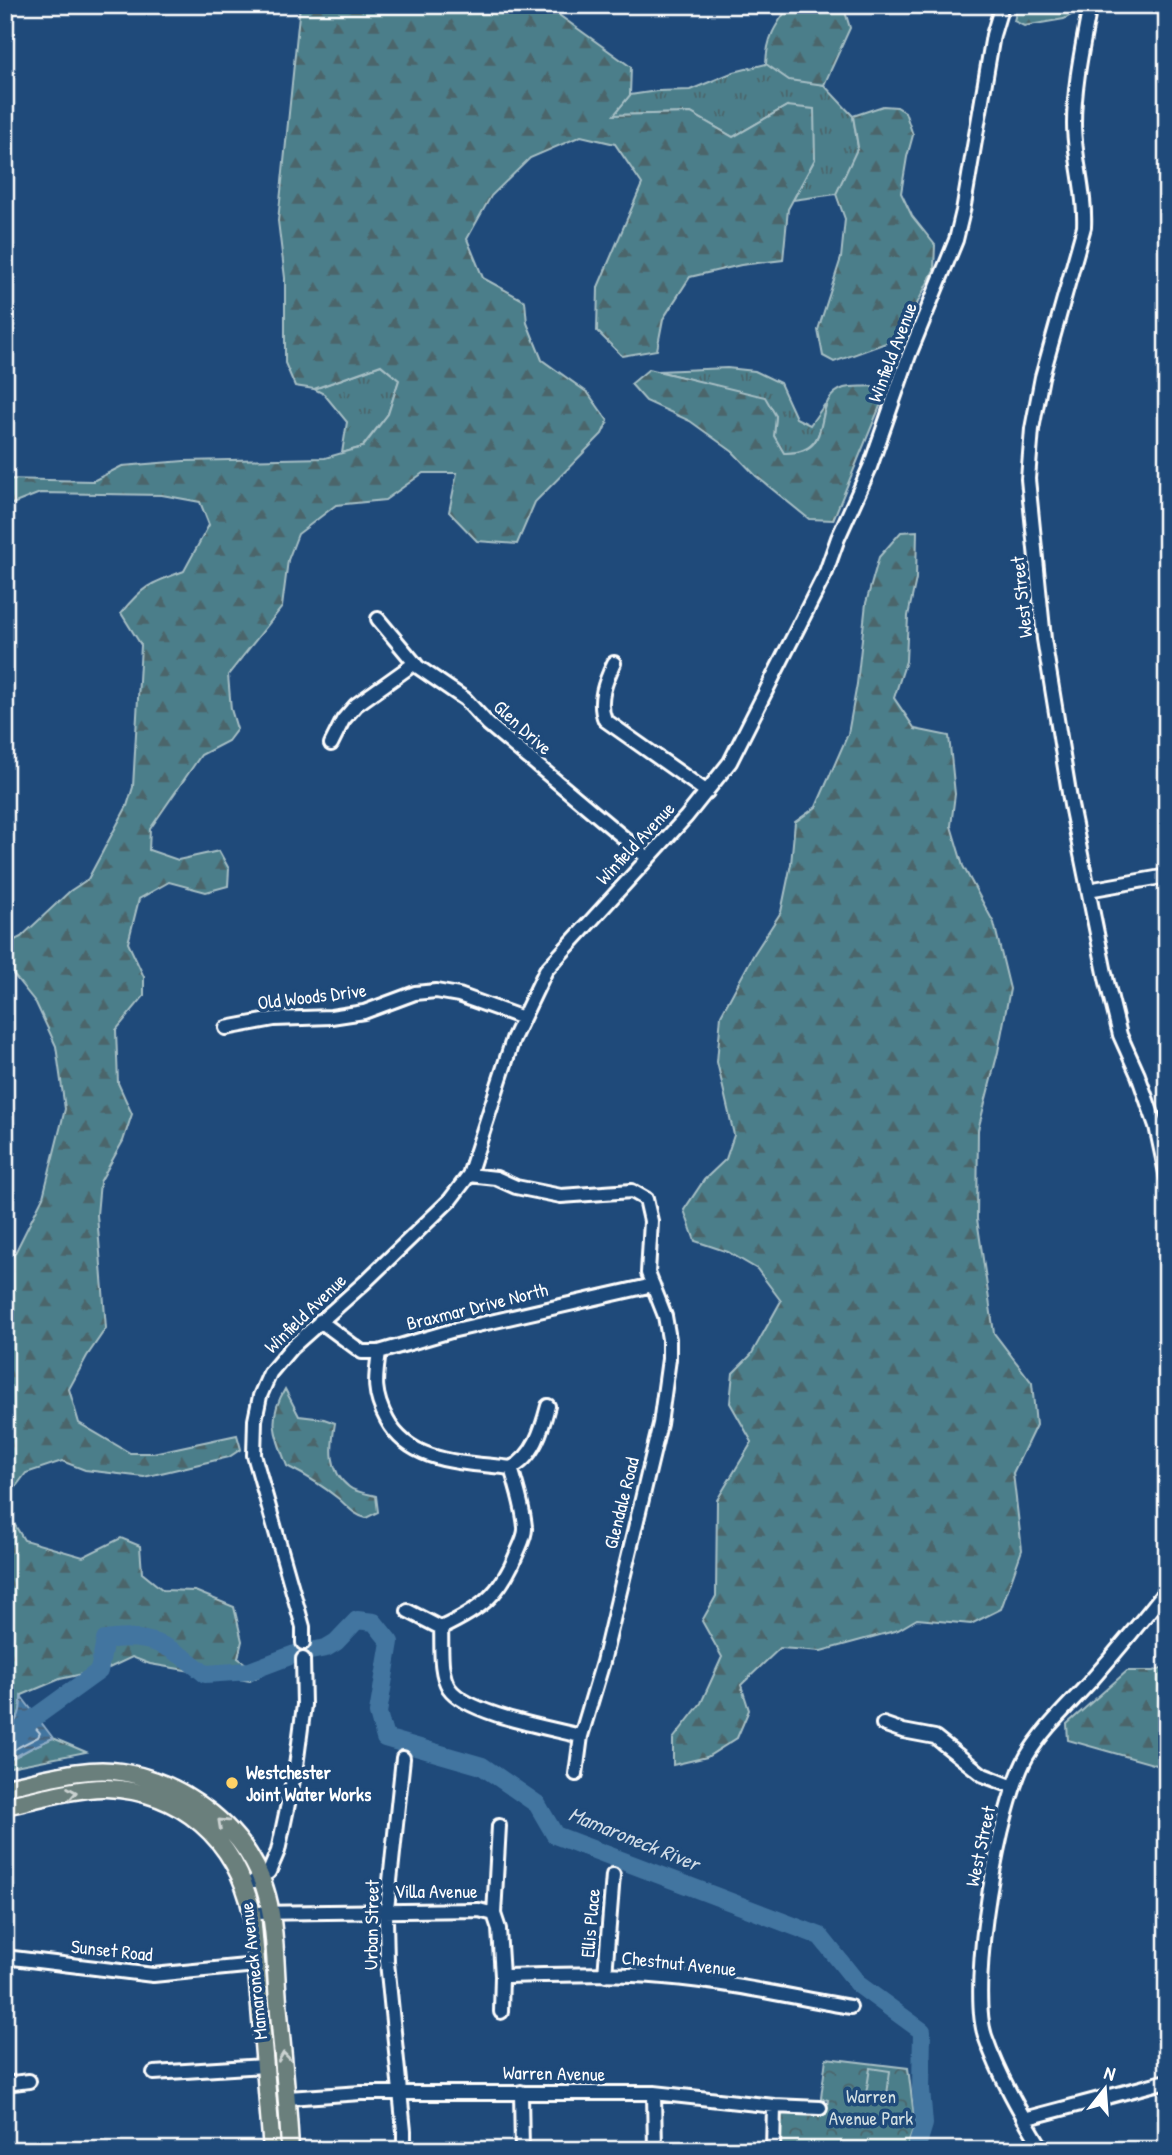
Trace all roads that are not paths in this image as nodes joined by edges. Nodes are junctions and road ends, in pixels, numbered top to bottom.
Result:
1 (1002, 5) edge
2 (1090, 5) edge
3 (378, 620) dead end
4 (415, 663) junction
5 (614, 663) dead end
6 (331, 744) dead end
7 (708, 792) junction
8 (648, 858) junction
9 (1167, 876) edge
10 (1088, 890) junction
11 (523, 1018) junction
12 (226, 1028) dead end
13 (1163, 1145) edge
14 (469, 1175) junction
15 (1167, 1178) edge
16 (653, 1286) junction
17 (320, 1321) junction
18 (379, 1352) junction
19 (548, 1406) dead end
20 (512, 1468) junction
21 (1167, 1589) edge
22 (408, 1611) dead end
23 (441, 1628) junction
24 (303, 1643) dead end
25 (303, 1659) dead end
26 (883, 1724) dead end
27 (582, 1736) junction
28 (403, 1758) dead end
29 (576, 1774) dead end
30 (5, 1787) edge
31 (1014, 1787) junction
32 (5, 1806) edge
33 (499, 1826) dead end
34 (613, 1875) dead end
35 (261, 1878) junction
36 (244, 1884) junction
37 (387, 1911) junction
38 (251, 1913) junction
39 (271, 1913) junction
40 (494, 1914) junction
41 (5, 1957) edge
42 (256, 1965) junction
43 (606, 1975) junction
44 (502, 1976) junction
45 (850, 2007) dead end
46 (501, 2012) dead end
47 (264, 2066) junction
48 (154, 2073) dead end
49 (29, 2081) dead end
50 (1167, 2081) edge
51 (5, 2084) edge
52 (521, 2092) junction
53 (400, 2093) junction
54 (654, 2093) junction
55 (288, 2098) junction
56 (774, 2106) junction
57 (820, 2108) dead end
58 (1024, 2119) junction
59 (272, 2150) edge
60 (290, 2150) edge
61 (404, 2150) edge
62 (522, 2150) edge
63 (655, 2150) edge
64 (773, 2150) edge
65 (1043, 2150) edge

1 - 7 street, Winfield Avenue
2 - 10 street, West Street
3 - 4 street, Glen Drive
4 - 6 street
4 - 8 street, Glen Drive
5 - 7 street
7 - 8 street, Winfield Avenue
8 - 11 street, Winfield Avenue
9 - 10 street
10 - 13 street, West Street
11 - 12 street, Old Woods Drive
11 - 14 street, Winfield Avenue
13 - 15 street, West Street
14 - 16 street, Glendale Road
14 - 17 street, Winfield Avenue
16 - 18 street, Braxmar Drive North
16 - 27 street, Glendale Road
17 - 18 street
17 - 24 street, Winfield Avenue
18 - 20 street
19 - 20 street
20 - 23 street
21 - 31 street, West Street
22 - 23 street
23 - 27 street
25 - 35 street
26 - 31 street
27 - 29 street, Glendale Road
28 - 37 street, Urban Street
35 -> 30 main road, Mamaroneck Avenue
31 - 58 street, West Street
32 -> 36 main road, Mamaroneck Avenue
33 - 40 street
34 - 43 street, Ellis Place
35 - 36 street
35 - 39 main road, Mamaroneck Avenue
36 - 38 main road, Mamaroneck Avenue
37 - 39 street, Villa Avenue
37 - 40 street, Villa Avenue
37 - 53 street, Urban Street
38 - 39 street, Villa Avenue
38 - 42 main road, Mamaroneck Avenue
55 -> 39 main road, Mamaroneck Avenue
40 - 44 street
41 - 42 street, Sunset Road
42 - 47 main road, Mamaroneck Avenue
43 - 44 street, Chestnut Avenue
43 - 45 street, Chestnut Avenue
44 - 46 street
47 - 48 street
47 - 59 main road, Mamaroneck Avenue
49 - 51 street
50 - 58 street
52 - 53 street, Warren Avenue
52 - 54 street, Warren Avenue
52 - 62 street
53 - 55 street, Warren Avenue
53 - 61 street, Urban Street
54 - 56 street, Warren Avenue
54 - 63 street
55 - 60 main road, Mamaroneck Avenue
56 - 57 street, Warren Avenue
56 - 64 street
58 - 65 street, West Street

